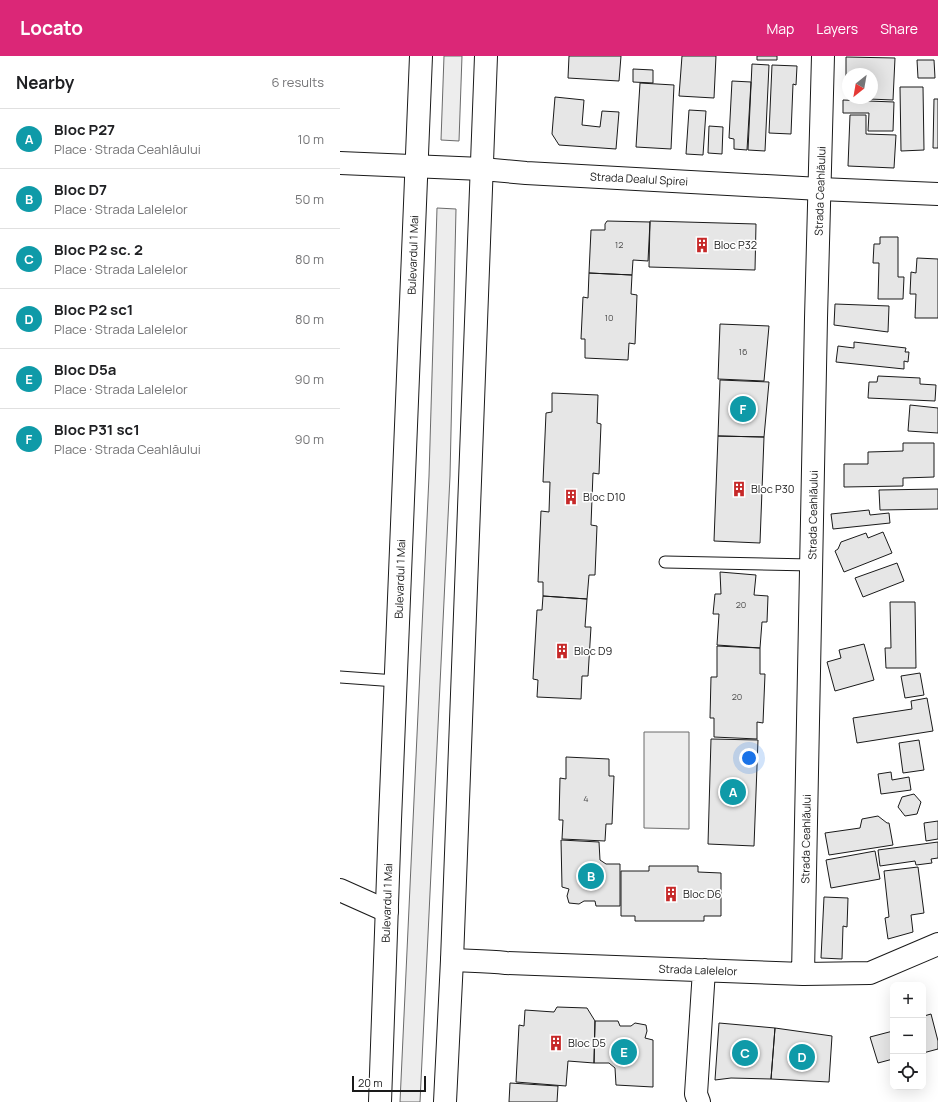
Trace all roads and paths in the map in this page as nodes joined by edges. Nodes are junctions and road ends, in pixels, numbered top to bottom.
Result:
1 (421, 56) edge
2 (486, 56) edge
3 (823, 56) edge
4 (340, 163) edge
5 (417, 166) junction
6 (482, 169) junction
7 (820, 189) junction
8 (938, 194) edge
9 (665, 562) dead end
10 (812, 565) junction
11 (340, 677) edge
12 (396, 681) junction
13 (340, 890) edge
14 (387, 911) junction
15 (938, 944) edge
16 (452, 960) junction
17 (704, 970) junction
18 (803, 974) junction
19 (380, 1102) edge
20 (445, 1102) edge
21 (699, 1102) edge

1 - 5 street, Bulevardul 1 Mai
2 - 6 street
3 - 7 street, Strada Ceahlăului
4 - 5 street, Strada Dealul Spirei
5 - 6 street, Strada Dealul Spirei
5 - 12 street, Bulevardul 1 Mai
6 - 7 street, Strada Dealul Spirei
6 - 16 street
7 - 8 street, Strada Dealul Spirei
7 - 10 street, Strada Ceahlăului
9 - 10 lane
10 - 18 street, Strada Ceahlăului
11 - 12 lane
12 - 14 street, Bulevardul 1 Mai
13 - 14 street
14 - 19 street, Bulevardul 1 Mai
15 - 18 street, Strada Lalelelor
16 - 17 street, Strada Lalelelor
16 - 20 street
17 - 18 street, Strada Lalelelor
17 - 21 street

